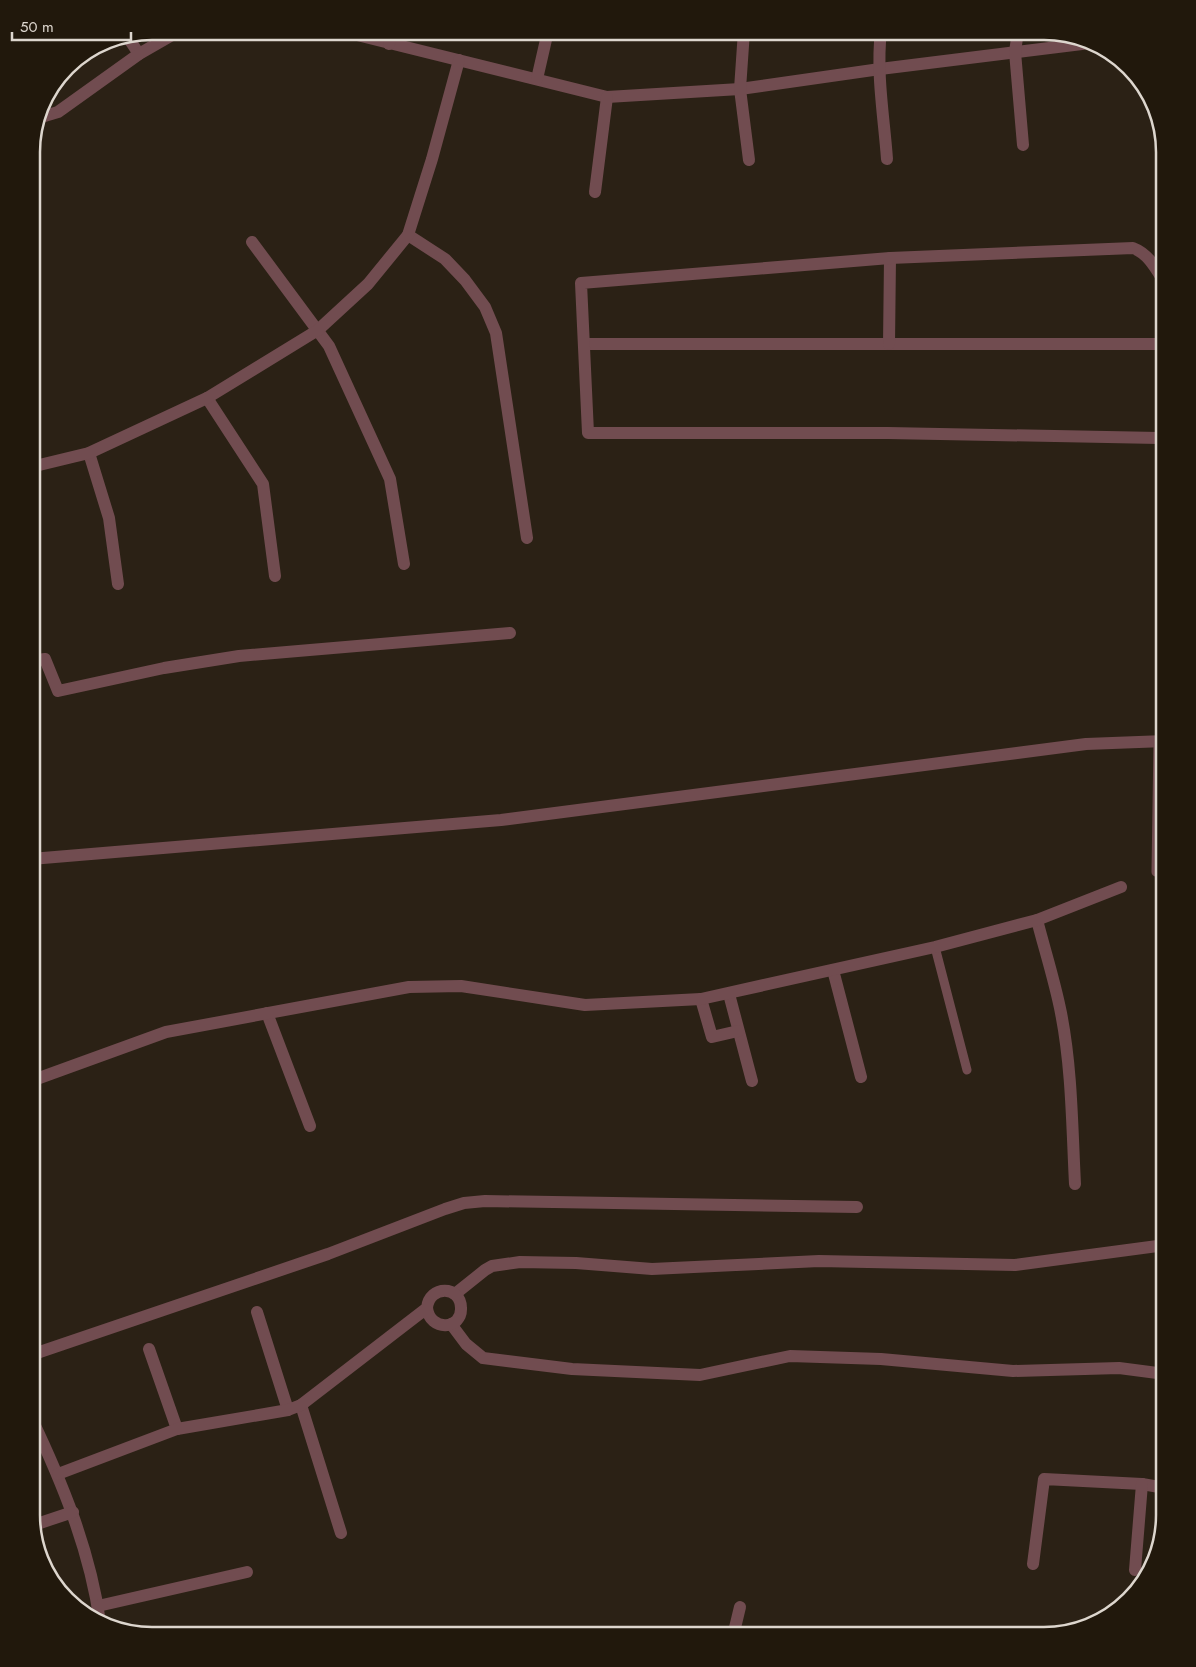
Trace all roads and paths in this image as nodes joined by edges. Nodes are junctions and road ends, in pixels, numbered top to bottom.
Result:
1 (163, 40) edge
2 (397, 40) edge
3 (546, 40) edge
4 (743, 40) edge
5 (880, 40) edge
6 (1017, 40) edge
7 (131, 42) edge
8 (1076, 45) edge
9 (1015, 52) junction
10 (139, 54) junction
11 (459, 60) junction
12 (880, 69) junction
13 (537, 79) junction
14 (740, 89) junction
15 (607, 97) junction
16 (46, 116) edge
17 (1023, 145) dead end
18 (887, 159) dead end
19 (748, 160) dead end
20 (595, 192) dead end
21 (408, 235) junction
22 (252, 242) dead end
23 (890, 258) junction
24 (1156, 269) edge
25 (318, 330) junction
26 (585, 344) junction
27 (889, 344) junction
28 (1156, 344) edge
29 (207, 398) junction
30 (1156, 438) edge
31 (89, 453) junction
32 (40, 465) edge
33 (527, 538) dead end
34 (404, 564) dead end
35 (275, 576) dead end
36 (118, 584) dead end
37 (510, 633) dead end
38 (40, 660) edge
39 (1156, 741) edge
40 (40, 858) edge
41 (1121, 887) dead end
42 (1037, 920) junction
43 (935, 947) junction
44 (833, 970) junction
45 (729, 994) junction
46 (701, 999) junction
47 (267, 1013) junction
48 (738, 1030) junction
49 (967, 1070) dead end
50 (861, 1077) dead end
51 (40, 1078) edge
52 (752, 1081) dead end
53 (310, 1126) dead end
54 (1075, 1184) dead end
55 (857, 1207) dead end
56 (1156, 1247) edge
57 (456, 1294) junction
58 (427, 1308) junction
59 (257, 1312) dead end
60 (451, 1324) junction
61 (149, 1350) dead end
62 (40, 1352) edge
63 (1156, 1373) edge
64 (301, 1405) junction
65 (288, 1410) junction
66 (177, 1429) junction
67 (40, 1435) edge
68 (58, 1474) junction
69 (1142, 1484) junction
70 (1156, 1486) edge
71 (73, 1512) junction
72 (41, 1524) edge
73 (341, 1533) dead end
74 (1034, 1564) dead end
75 (1135, 1570) dead end
76 (247, 1572) dead end
77 (98, 1606) junction
78 (740, 1607) dead end
79 (99, 1614) edge
80 (735, 1627) edge

1 - 10 street
2 - 11 street
3 - 13 street
4 - 14 street
5 - 12 street
6 - 9 street
7 - 10 street
8 - 9 street
9 - 12 street
9 - 17 street
10 - 16 street
11 - 13 street
11 - 21 street
12 - 14 street
12 - 18 street
13 - 15 street
14 - 15 street
14 - 19 street
15 - 20 street
21 - 25 street
21 - 33 street
22 - 25 street
23 - 24 street
23 - 26 street
23 - 27 street
25 - 29 street
25 - 34 street
26 - 27 street
26 - 30 street
27 - 28 street
29 - 31 street
29 - 35 street
31 - 32 street
31 - 36 street
37 - 38 street
39 - 40 street
41 - 42 street
42 - 43 street
42 - 54 street
43 - 44 street
43 - 49 lane
44 - 45 street
44 - 50 street
45 - 46 street
45 - 48 street
46 - 47 street
46 - 48 street
47 - 51 street
47 - 53 street
48 - 52 street
55 - 62 street
56 - 57 street
57 - 58 street
57 - 60 street
58 - 60 street
58 - 64 street
59 - 65 street
60 - 63 street
61 - 66 street
64 - 65 street
64 - 73 street
65 - 66 street
66 - 68 street
67 - 68 street
68 - 71 street
69 - 70 street
69 - 74 street
69 - 75 street
71 - 72 street
71 - 77 street
76 - 77 street
77 - 79 street
78 - 80 street

